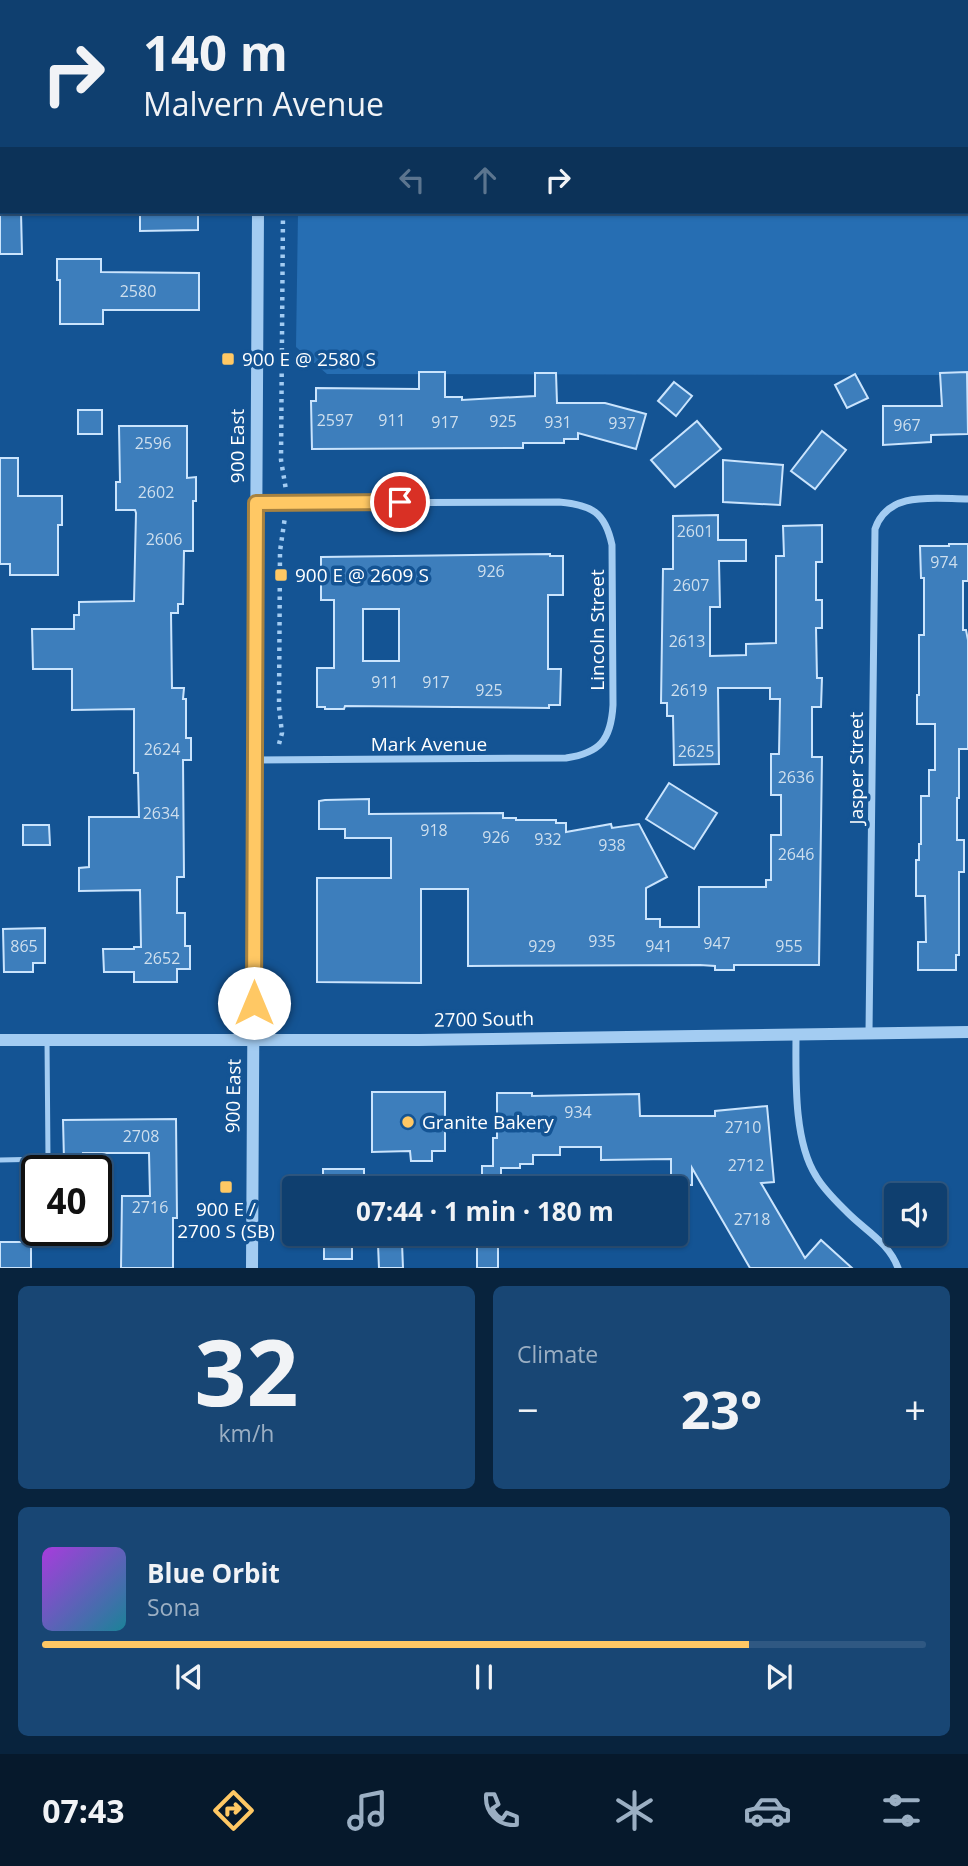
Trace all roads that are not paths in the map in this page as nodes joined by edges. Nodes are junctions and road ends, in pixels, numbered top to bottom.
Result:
1 (258, 214) edge
2 (968, 499) edge
3 (256, 503) junction
4 (600, 746) joint
5 (255, 761) junction
6 (869, 1032) junction
7 (968, 1032) edge
8 (796, 1033) junction
9 (0, 1040) edge
10 (47, 1040) junction
11 (254, 1040) junction
12 (0, 1160) edge
13 (252, 1268) edge
14 (898, 1268) edge

1 - 3 street, 900 East
2 - 6 street, Jasper Street
3 - 4 street, Lincoln Street
3 - 5 street, 900 East
4 - 5 street, Mark Avenue
5 - 11 street, 900 East
6 - 7 street, 2700 South
6 - 8 street, 2700 South
8 - 11 street, 2700 South
8 - 14 street
9 - 10 street, 2700 South
10 - 11 street, 2700 South
10 - 12 lane
11 - 13 street, 900 East

